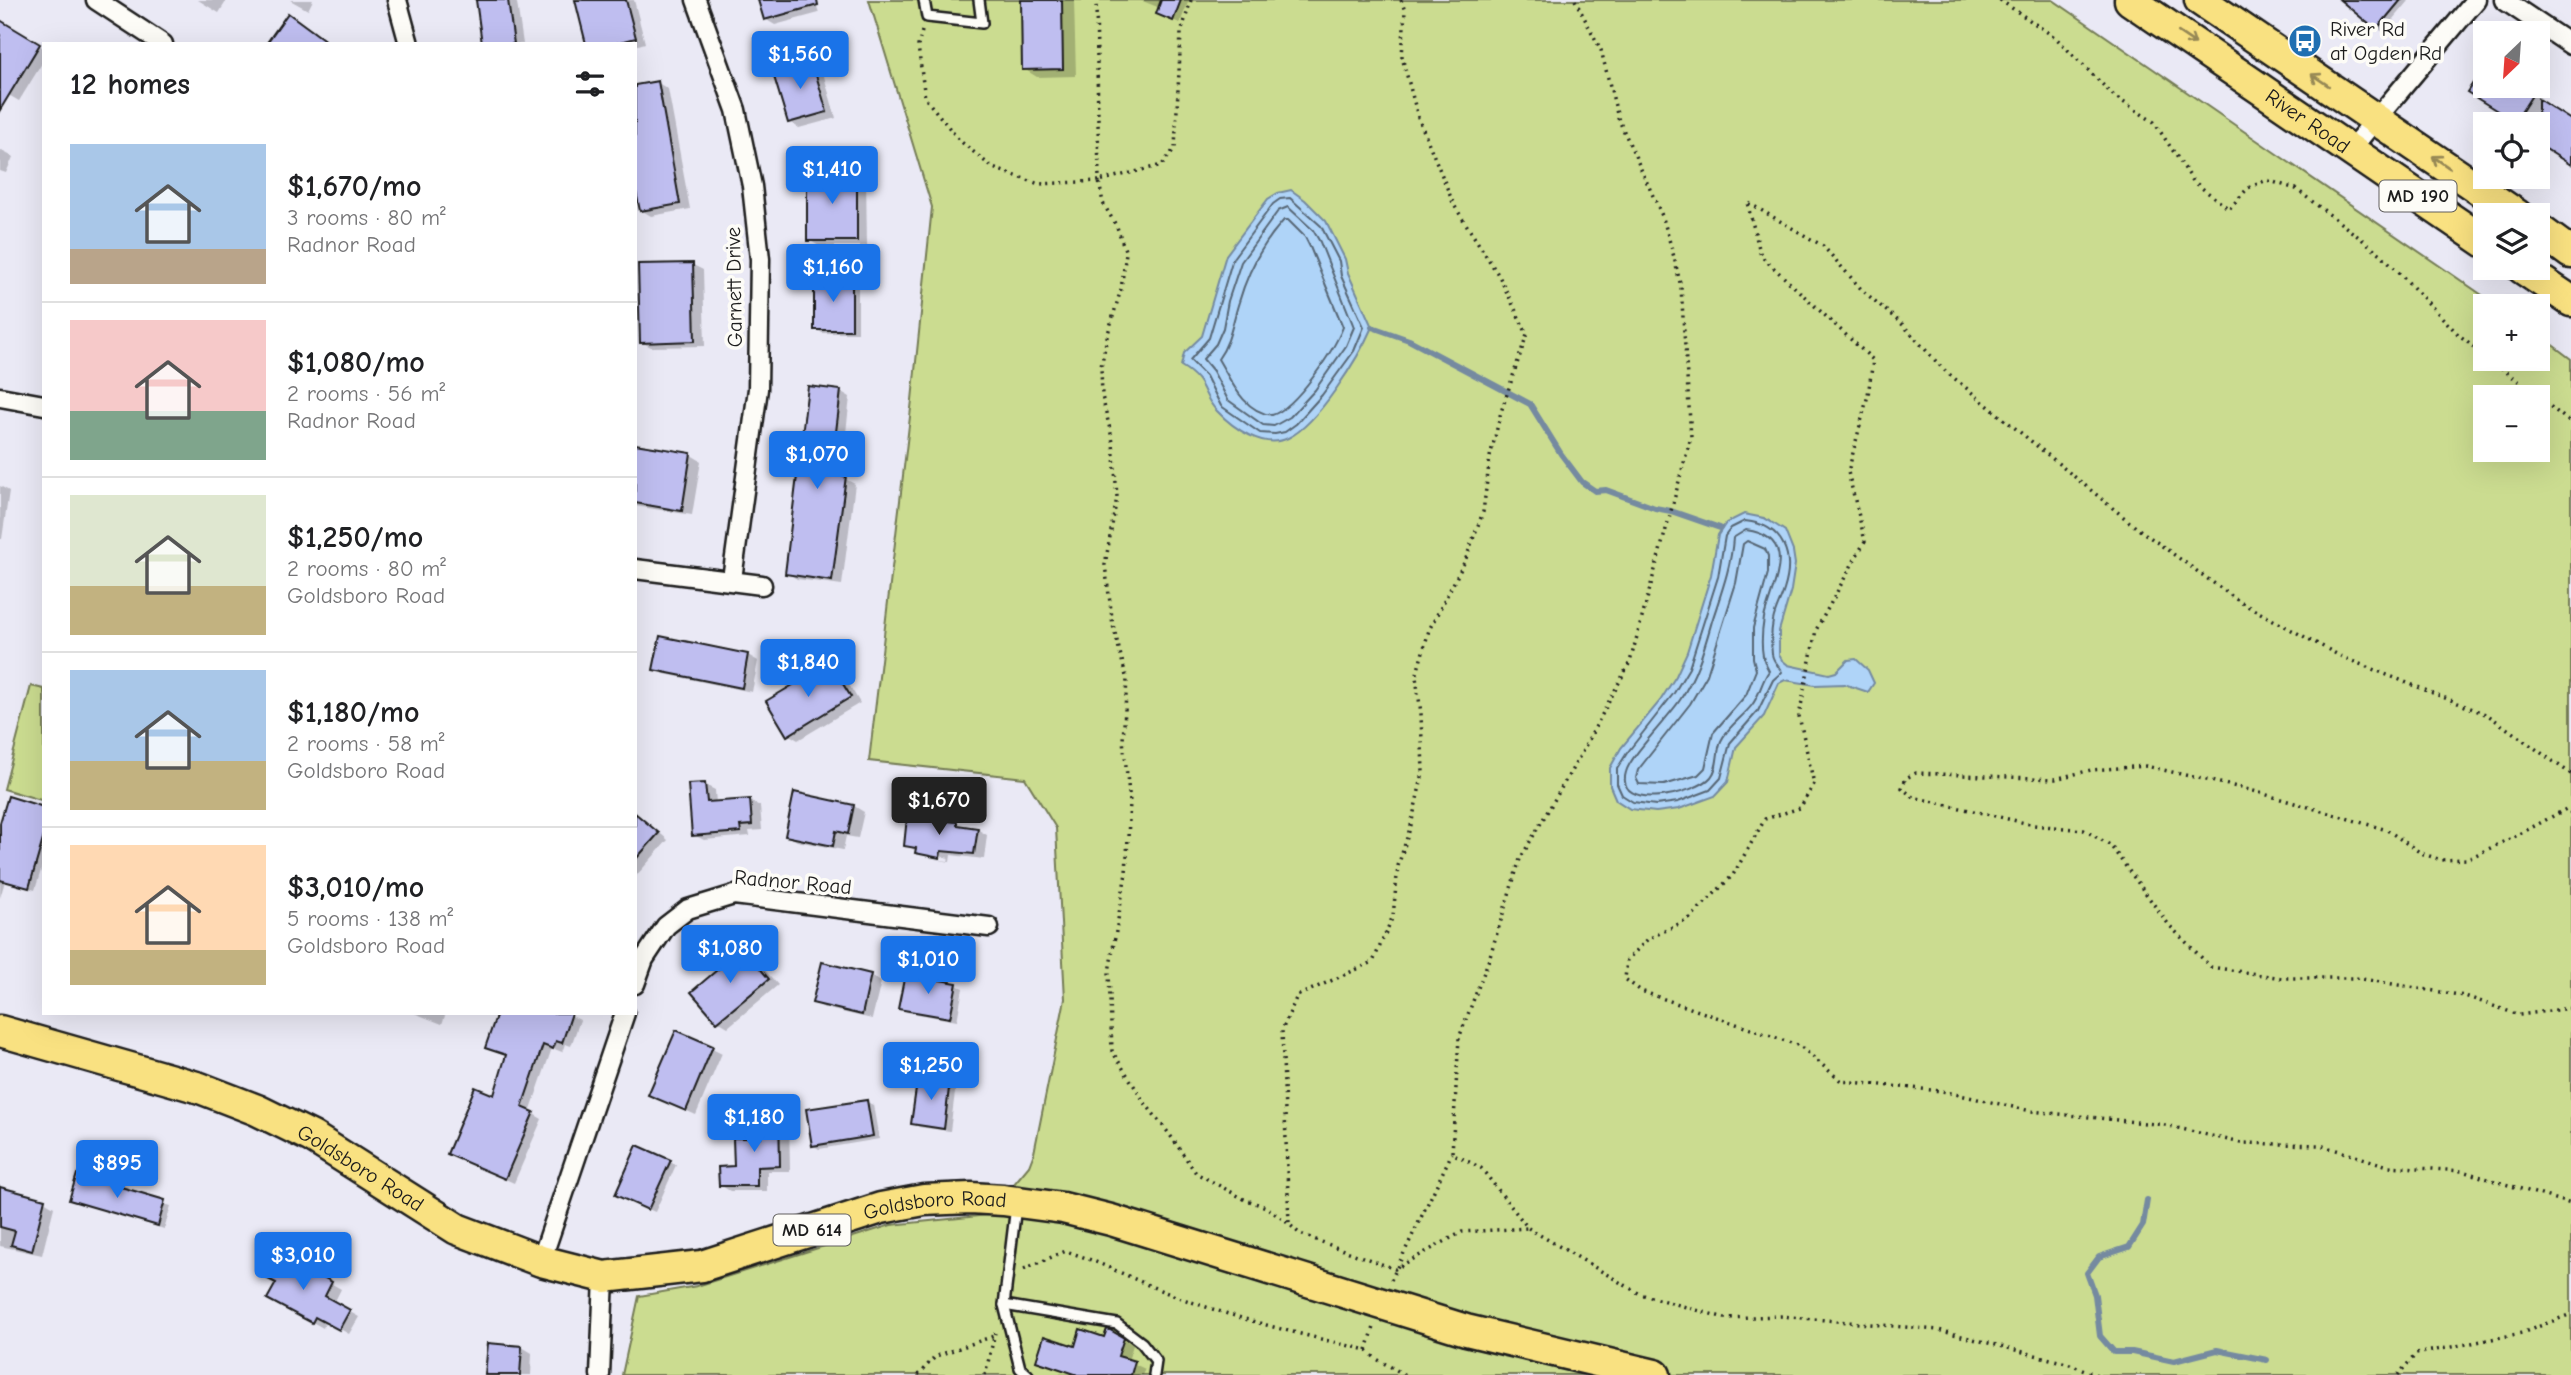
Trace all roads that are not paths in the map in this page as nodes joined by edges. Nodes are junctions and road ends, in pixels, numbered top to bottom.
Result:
1 (96, 0) edge
2 (397, 0) edge
3 (696, 0) edge
4 (924, 0) edge
5 (979, 0) edge
6 (2130, 0) edge
7 (2200, 0) edge
8 (2476, 0) edge
9 (2504, 0) edge
10 (160, 42) edge
11 (408, 42) edge
12 (2571, 45) edge
13 (2377, 118) junction
14 (2350, 150) junction
15 (2500, 203) edge
16 (2473, 234) edge
17 (2550, 238) edge
18 (2571, 253) edge
19 (2540, 280) edge
20 (2571, 301) edge
21 (0, 397) edge
22 (42, 405) edge
23 (637, 569) edge
24 (732, 579) junction
25 (762, 585) dead end
26 (989, 927) dead end
27 (637, 978) edge
28 (624, 1015) edge
29 (0, 1031) edge
30 (1017, 1201) junction
31 (541, 1261) junction
32 (604, 1277) junction
33 (1004, 1305) junction
34 (600, 1375) edge
35 (1028, 1375) edge
36 (1154, 1375) edge
37 (1654, 1375) edge

1 - 10 street
2 - 11 street
3 - 24 street, Garnett Drive
4 - 5 lane
6 -> 14 main road, River Road / MD 190
13 -> 7 main road, River Road / MD 190
8 - 13 street
9 - 12 street
13 - 14 street
15 -> 13 main road, River Road / MD 190
14 - 16 main road, River Road / MD 190
17 - 18 main road
19 - 20 main road
21 - 22 street
23 - 24 street
24 - 25 street
26 - 27 street, Radnor Road
28 - 31 street
29 - 31 main road, Goldsboro Road / MD 614
30 - 32 main road, Goldsboro Road / MD 614
30 - 33 lane
30 - 37 main road, Goldsboro Road / MD 614
31 - 32 main road, Goldsboro Road / MD 614
32 - 34 street
33 - 35 lane
33 - 36 lane

